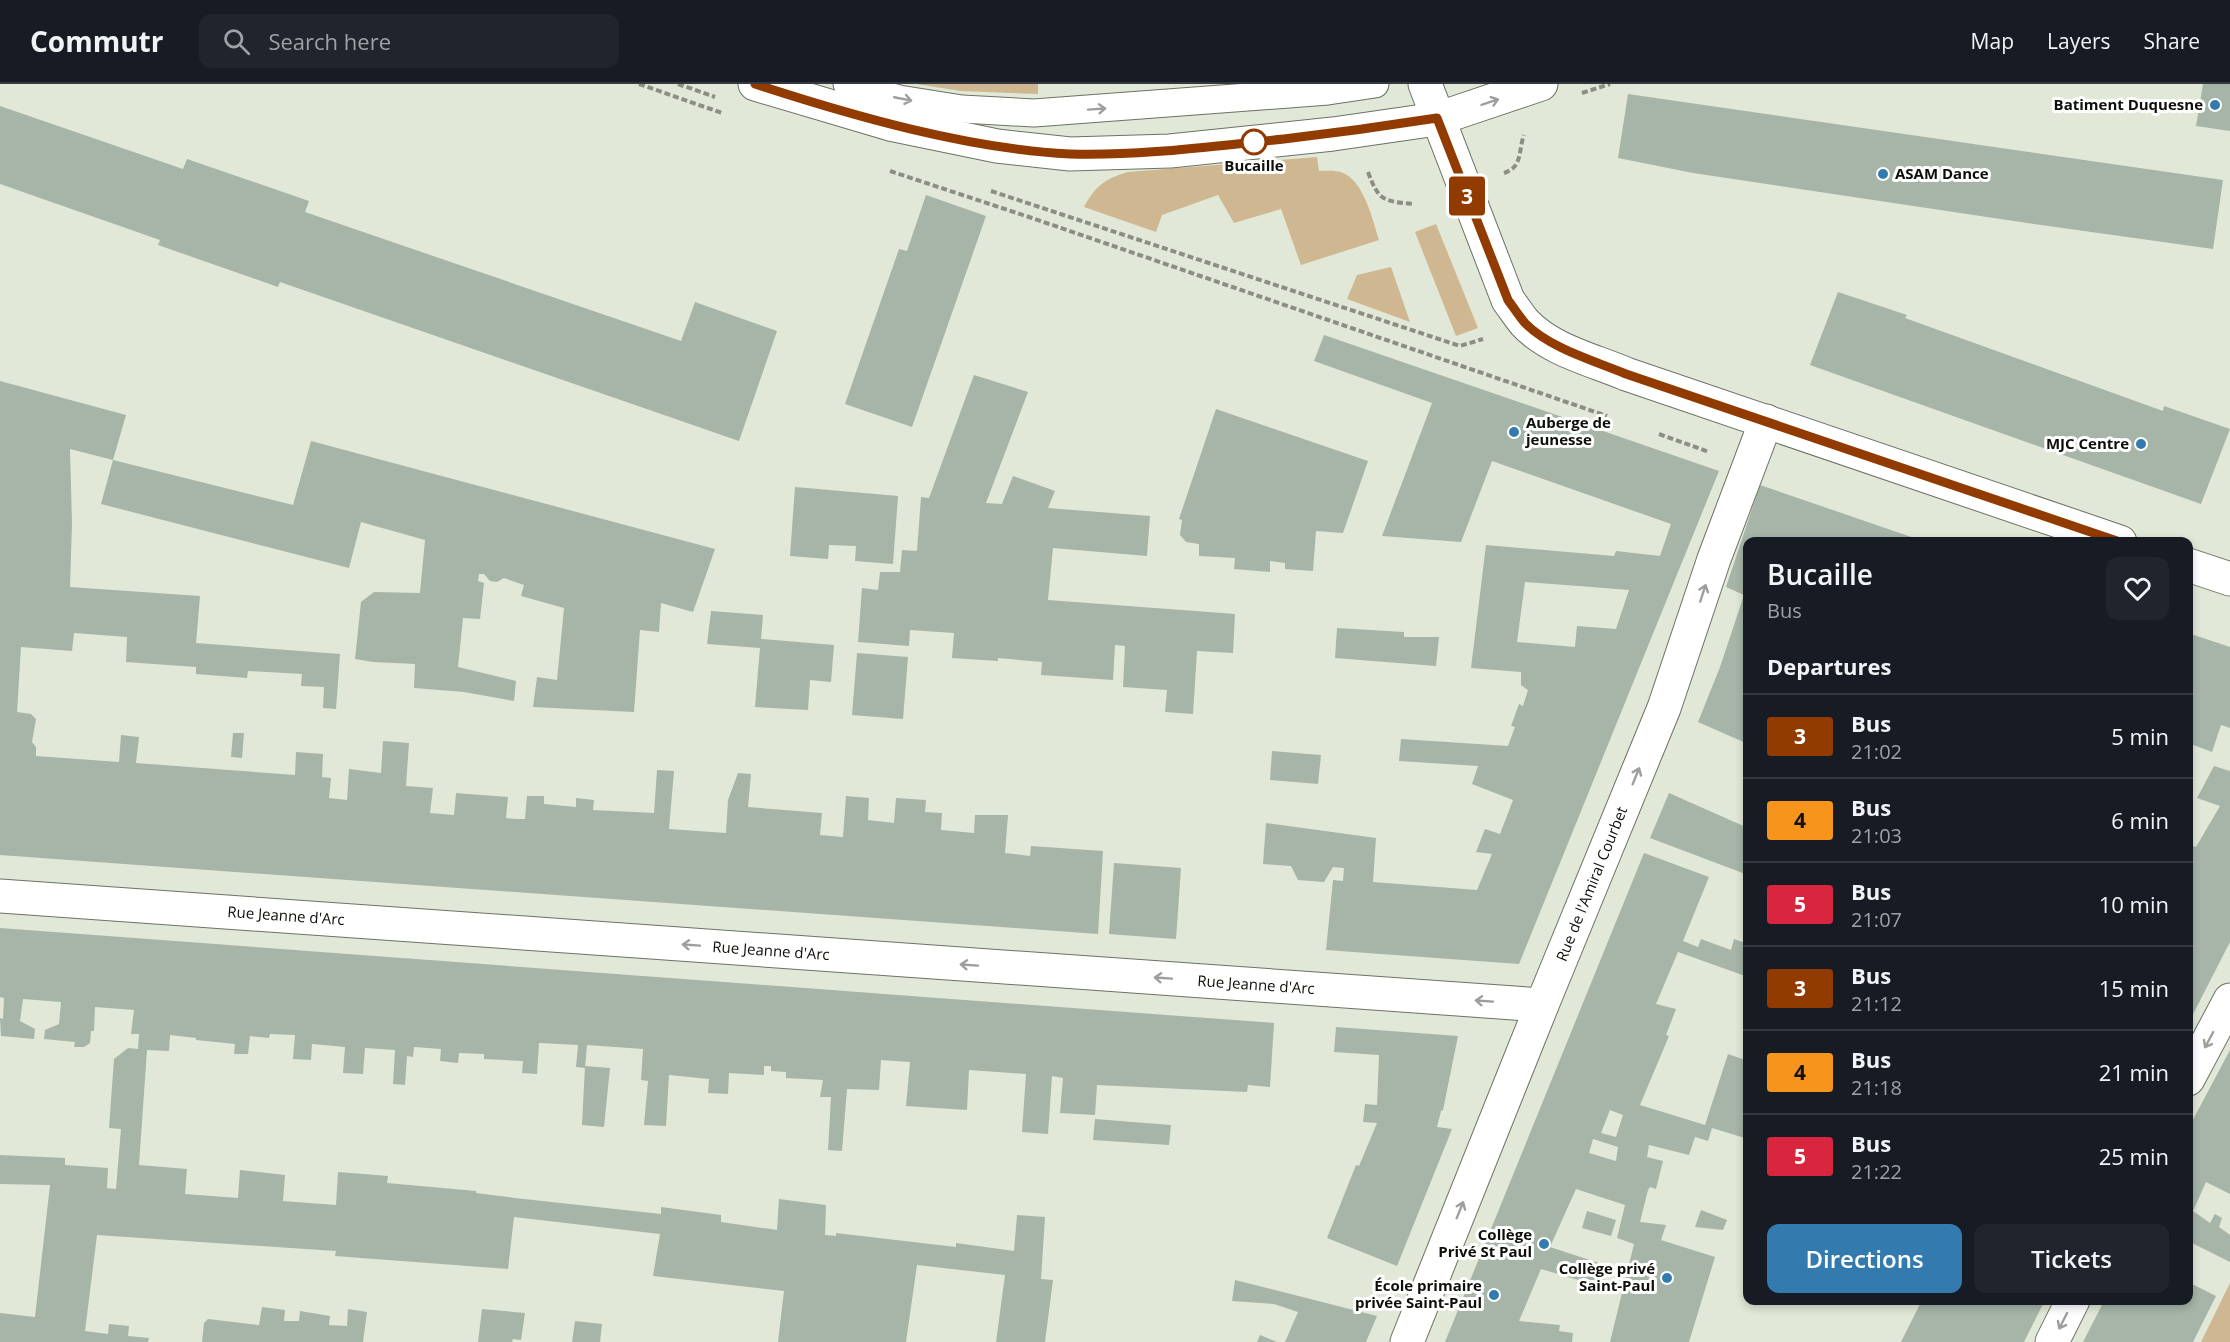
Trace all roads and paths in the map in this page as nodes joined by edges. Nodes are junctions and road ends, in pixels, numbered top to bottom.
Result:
1 (639, 84) edge
2 (678, 84) edge
3 (755, 84) edge
4 (847, 84) edge
5 (1375, 84) edge
6 (1425, 84) edge
7 (1541, 84) edge
8 (724, 100) dead end
9 (726, 114) dead end
10 (1437, 118) junction
11 (889, 171) dead end
12 (990, 191) dead end
13 (1387, 201) dead end
14 (1414, 204) dead end
15 (1526, 325) junction
16 (1615, 419) dead end
17 (1766, 421) junction
18 (1649, 431) dead end
19 (1749, 466) junction
20 (2105, 537) edge
21 (2193, 567) edge
22 (2230, 579) edge
23 (0, 896) edge
24 (2230, 1000) edge
25 (1542, 1005) junction
26 (2193, 1070) edge
27 (2070, 1305) edge
28 (1407, 1342) edge
29 (2052, 1342) edge

1 - 9 path
2 - 8 path
3 - 10 street
4 -> 5 lane
6 - 10 street
10 -> 7 street
10 - 15 street
11 - 16 path
12 - 15 path
13 - 14 path
15 - 17 street
17 - 19 street, Rue de l'Amiral Courbet
17 - 20 street
18 - 19 path
25 -> 19 street, Rue de l'Amiral Courbet
21 - 22 street
25 -> 23 street, Rue Jeanne d'Arc
24 -> 26 street
28 -> 25 street, Rue de l'Amiral Courbet
27 -> 29 street

